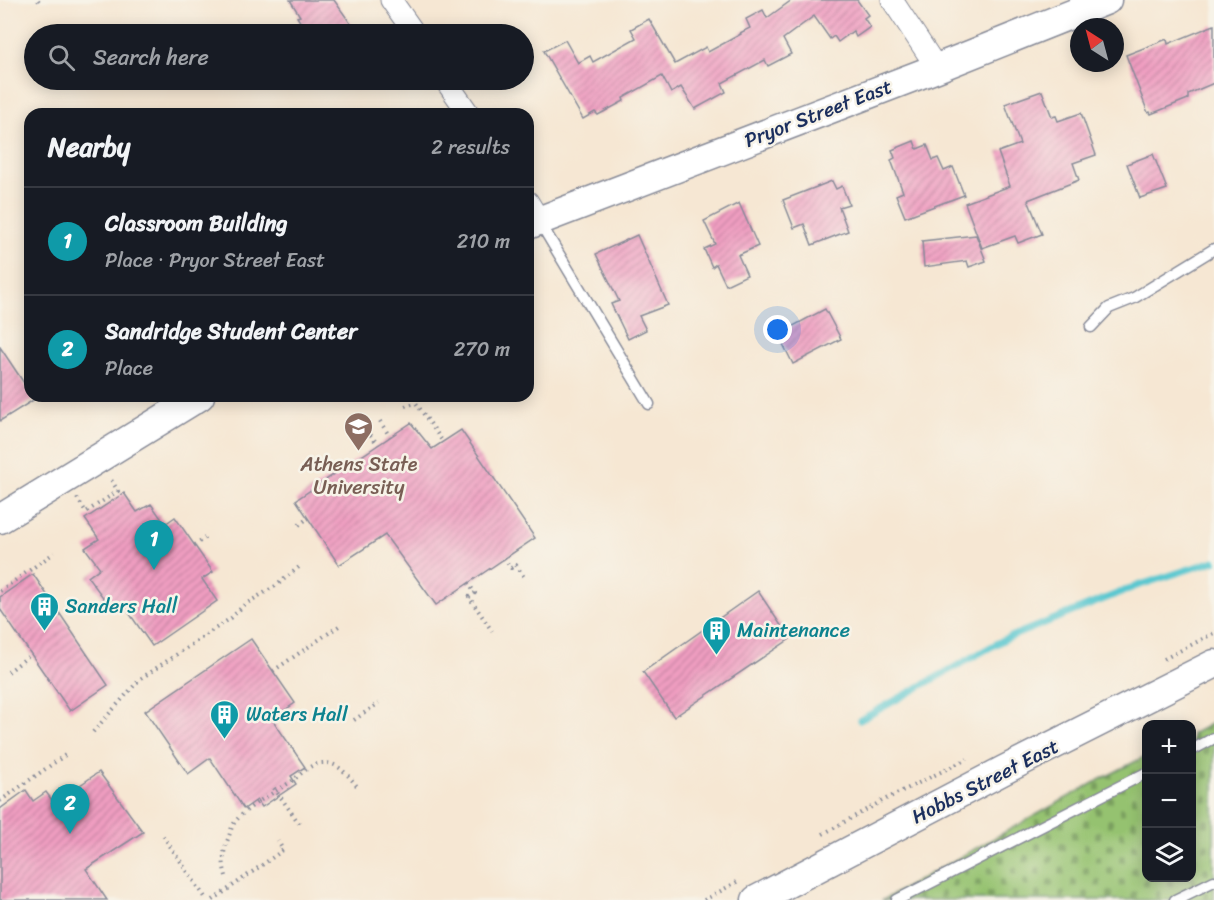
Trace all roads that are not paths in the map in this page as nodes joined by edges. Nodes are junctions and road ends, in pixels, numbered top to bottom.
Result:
1 (391, 0) edge
2 (892, 0) edge
3 (1107, 0) edge
4 (408, 24) edge
5 (937, 68) junction
6 (452, 90) edge
7 (465, 108) edge
8 (534, 215) edge
9 (534, 219) edge
10 (1214, 249) edge
11 (1091, 327) dead end
12 (190, 402) edge
13 (649, 404) dead end
14 (0, 519) edge
15 (1214, 664) edge
16 (1214, 738) edge
17 (1196, 747) edge
18 (1144, 774) edge
19 (1214, 881) edge
20 (909, 897) edge
21 (756, 900) edge
22 (897, 900) edge
23 (1175, 900) edge

1 - 4 street
2 - 5 street
3 - 5 street, Pryor Street East
5 - 8 street, Pryor Street East
6 - 7 street
9 - 13 lane
10 - 11 lane
12 - 14 street
15 - 21 street, Hobbs Street East
16 - 17 lane
18 - 20 lane
19 - 23 lane
20 - 22 lane

